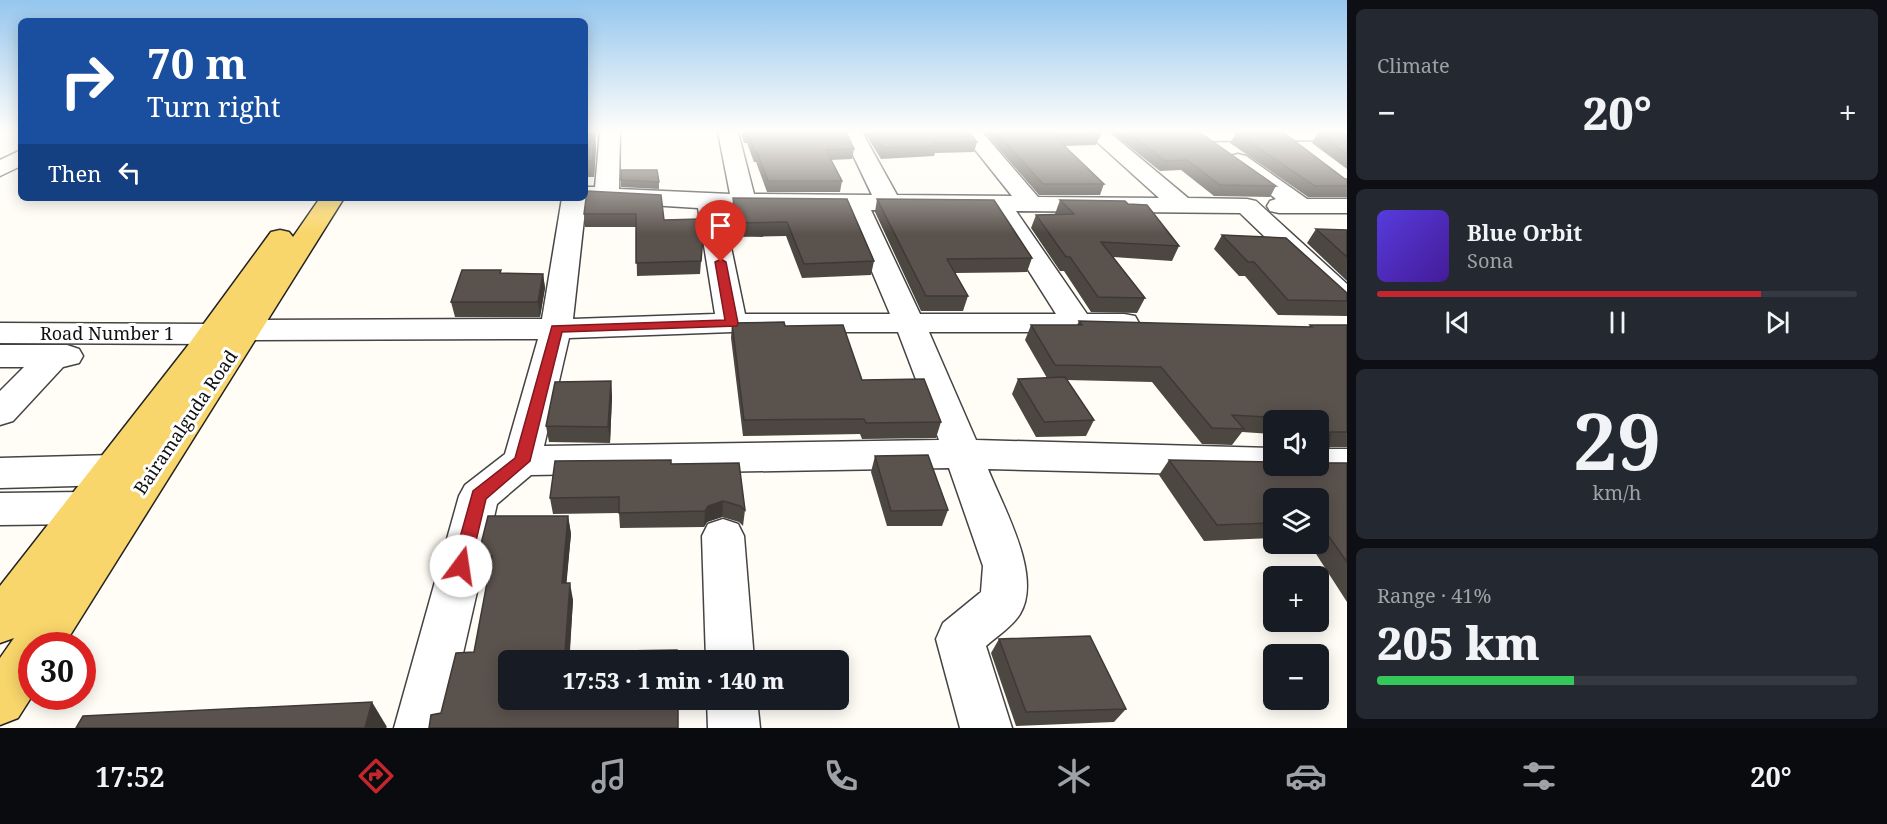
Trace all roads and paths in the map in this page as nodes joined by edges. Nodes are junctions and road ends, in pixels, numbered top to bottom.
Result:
1 (602, 166) edge
2 (736, 166) edge
3 (869, 166) edge
4 (998, 166) edge
5 (1136, 166) edge
6 (1244, 166) edge
7 (596, 195) edge
8 (307, 201) edge
9 (330, 201) edge
10 (574, 201) edge
11 (710, 201) junction
12 (744, 201) junction
13 (855, 202) junction
14 (888, 202) junction
15 (998, 203) junction
16 (1030, 204) junction
17 (1300, 205) junction
18 (1183, 206) junction
19 (1347, 206) edge
20 (1247, 207) junction
21 (1344, 310) edge
22 (909, 322) junction
23 (1077, 322) junction
24 (732, 323) junction
25 (1160, 324) edge
26 (556, 329) junction
27 (0, 333) edge
28 (219, 340) junction
29 (0, 356) edge
30 (54, 356) junction
31 (0, 412) edge
32 (963, 454) junction
33 (522, 461) junction
34 (1263, 462) edge
35 (1329, 463) edge
36 (1347, 464) edge
37 (113, 470) junction
38 (0, 472) edge
39 (84, 508) junction
40 (0, 509) edge
41 (723, 536) dead end
42 (0, 622) edge
43 (45, 632) edge
44 (729, 650) edge
45 (18, 674) edge
46 (0, 700) edge
47 (733, 710) edge
48 (420, 728) edge
49 (734, 728) edge
50 (986, 728) edge

1 - 7 street
2 - 12 street
3 - 14 street
4 - 16 street
5 - 18 street
6 - 17 street
7 - 11 street
8 - 28 main road, Bairamalguda Road
9 - 28 main road, Bairamalguda Road
10 - 26 street
11 - 12 street
11 - 24 street
12 - 13 street
13 - 14 street
13 - 22 street
14 - 15 street
15 - 16 street
15 - 23 street
16 - 18 street
17 - 19 street
17 - 20 street
18 - 20 street
20 - 21 street
22 - 23 street
22 - 24 street
22 - 32 street
23 - 25 street
24 - 26 street
26 - 28 street
26 - 33 street
27 - 28 street, Road Number 1
28 - 30 street
28 - 37 main road, Bairamalguda Road
28 - 43 main road, Bairamalguda Road
29 - 30 street
30 - 31 street
32 - 33 street
32 - 34 street
32 - 50 street
33 - 48 street
35 - 36 street
37 - 38 street
37 - 39 main road, Bairamalguda Road
39 - 40 street
39 - 42 main road, Bairamalguda Road
41 - 44 street
45 - 46 main road
47 - 49 street

